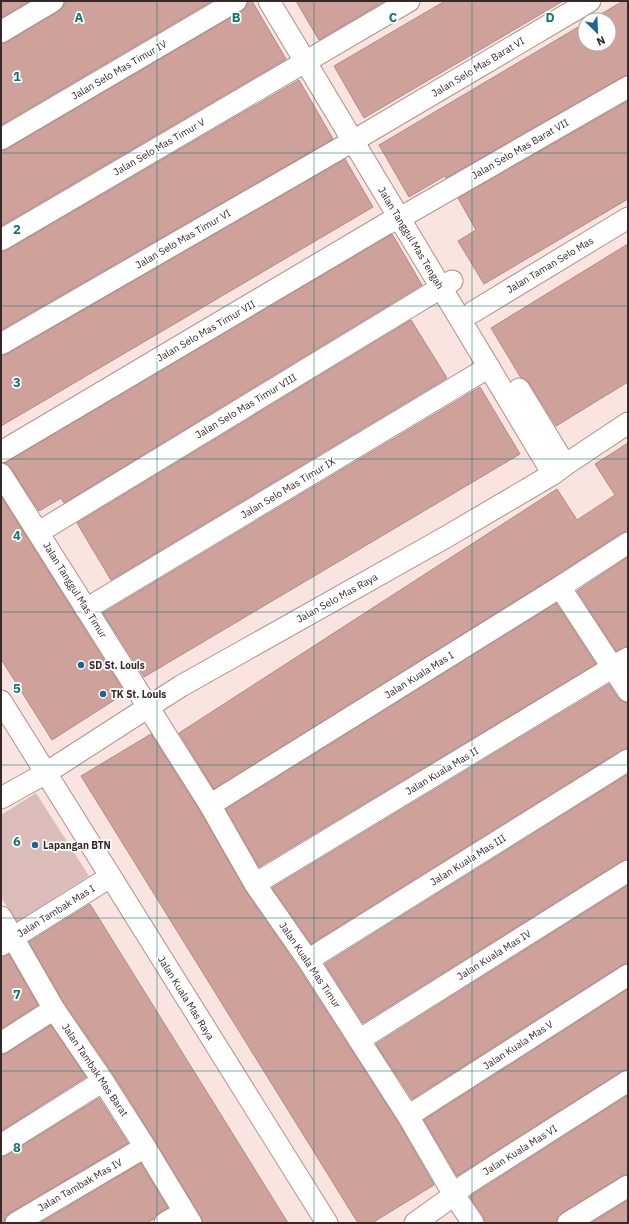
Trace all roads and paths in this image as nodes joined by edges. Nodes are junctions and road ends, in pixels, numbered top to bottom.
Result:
1 (53, 1) edge
2 (236, 1) edge
3 (269, 1) edge
4 (285, 1) edge
5 (409, 1) edge
6 (590, 1) edge
7 (1, 32) edge
8 (311, 58) junction
9 (628, 87) edge
10 (359, 137) junction
11 (1, 139) edge
12 (406, 215) junction
13 (628, 218) edge
14 (1, 240) edge
15 (447, 284) junction
16 (472, 312) junction
17 (1, 344) edge
18 (489, 367) junction
19 (628, 423) edge
20 (1, 452) edge
21 (559, 469) junction
22 (1, 474) edge
23 (39, 532) junction
24 (628, 543) edge
25 (560, 587) junction
26 (86, 609) junction
27 (620, 662) edge
28 (628, 691) edge
29 (1, 702) edge
30 (147, 707) junction
31 (628, 760) edge
32 (46, 773) junction
33 (1, 798) edge
34 (210, 805) junction
35 (628, 871) edge
36 (110, 877) junction
37 (255, 884) junction
38 (1, 917) edge
39 (7, 941) edge
40 (308, 960) junction
41 (628, 975) edge
42 (54, 1009) junction
43 (359, 1040) junction
44 (1, 1043) edge
45 (103, 1081) junction
46 (628, 1082) edge
47 (408, 1116) junction
48 (1, 1145) edge
49 (145, 1147) junction
50 (628, 1186) edge
51 (454, 1194) junction
52 (188, 1217) edge
53 (16, 1223) edge
54 (165, 1223) edge
55 (326, 1223) edge
56 (415, 1223) edge
57 (473, 1223) edge
58 (568, 1223) edge

1 - 7 street
2 - 11 street, Jalan Selo Mas Timur IV
3 - 8 street, Jalan Tanggul Mas Tengah
4 - 8 street, Jalan Tanggul Mas Tengah
5 - 8 street, Jalan Selo Mas Timur V
6 - 10 street, Jalan Selo Mas Barat VI
8 - 10 street, Jalan Tanggul Mas Tengah
8 - 14 street, Jalan Selo Mas Timur V
9 - 12 street, Jalan Selo Mas Barat VII
10 - 12 street, Jalan Tanggul Mas Tengah
10 - 17 street, Jalan Selo Mas Timur VI
12 - 15 street, Jalan Tanggul Mas Tengah
12 - 20 street, Jalan Selo Mas Timur VII
13 - 16 street, Jalan Taman Selo Mas
15 - 16 street, Jalan Tanggul Mas Tengah
15 - 18 street, Jalan Tanggul Mas Tengah
15 - 23 street, Jalan Selo Mas Timur VIII
16 - 21 street, Jalan Tanggul Mas Tengah
18 - 21 street, Jalan Tanggul Mas Tengah
18 - 26 street, Jalan Selo Mas Timur IX
19 - 21 street, Jalan Selo Mas Raya
21 - 30 street, Jalan Selo Mas Raya
22 - 23 street, Jalan Tanggul Mas Timur
23 - 26 street, Jalan Tanggul Mas Timur
24 - 25 street, Jalan Kuala Mas I
25 - 27 street
25 - 34 street, Jalan Kuala Mas I
26 - 30 street, Jalan Tanggul Mas Timur
27 - 28 street
27 - 37 street, Jalan Kuala Mas II
29 - 32 street, Jalan Kuala Mas Raya
30 - 32 street, Jalan Selo Mas Raya
30 - 34 street, Jalan Kuala Mas Timur
31 - 40 street, Jalan Kuala Mas III
32 - 33 street, Jalan Selo Mas Raya
32 - 36 street, Jalan Kuala Mas Raya
34 - 37 street, Jalan Kuala Mas Timur
35 - 43 street, Jalan Kuala Mas IV
36 - 39 street, Jalan Tambak Mas I
36 - 55 street, Jalan Kuala Mas Raya
37 - 40 street, Jalan Kuala Mas Timur
38 - 39 street, Jalan Tambak Mas Barat
39 - 42 street, Jalan Tambak Mas Barat
40 - 43 street, Jalan Kuala Mas Timur
41 - 47 street, Jalan Kuala Mas V
42 - 44 street
42 - 45 street, Jalan Tambak Mas Barat
43 - 47 street, Jalan Kuala Mas Timur
45 - 48 street
45 - 49 street, Jalan Tambak Mas Barat
46 - 51 street, Jalan Kuala Mas VI
47 - 51 street, Jalan Kuala Mas Timur
49 - 52 street, Jalan Tambak Mas Barat
49 - 53 street, Jalan Tambak Mas IV
50 - 58 street
51 - 56 street, Jalan Kuala Mas VI
51 - 57 street, Jalan Kuala Mas Timur
52 - 54 street

